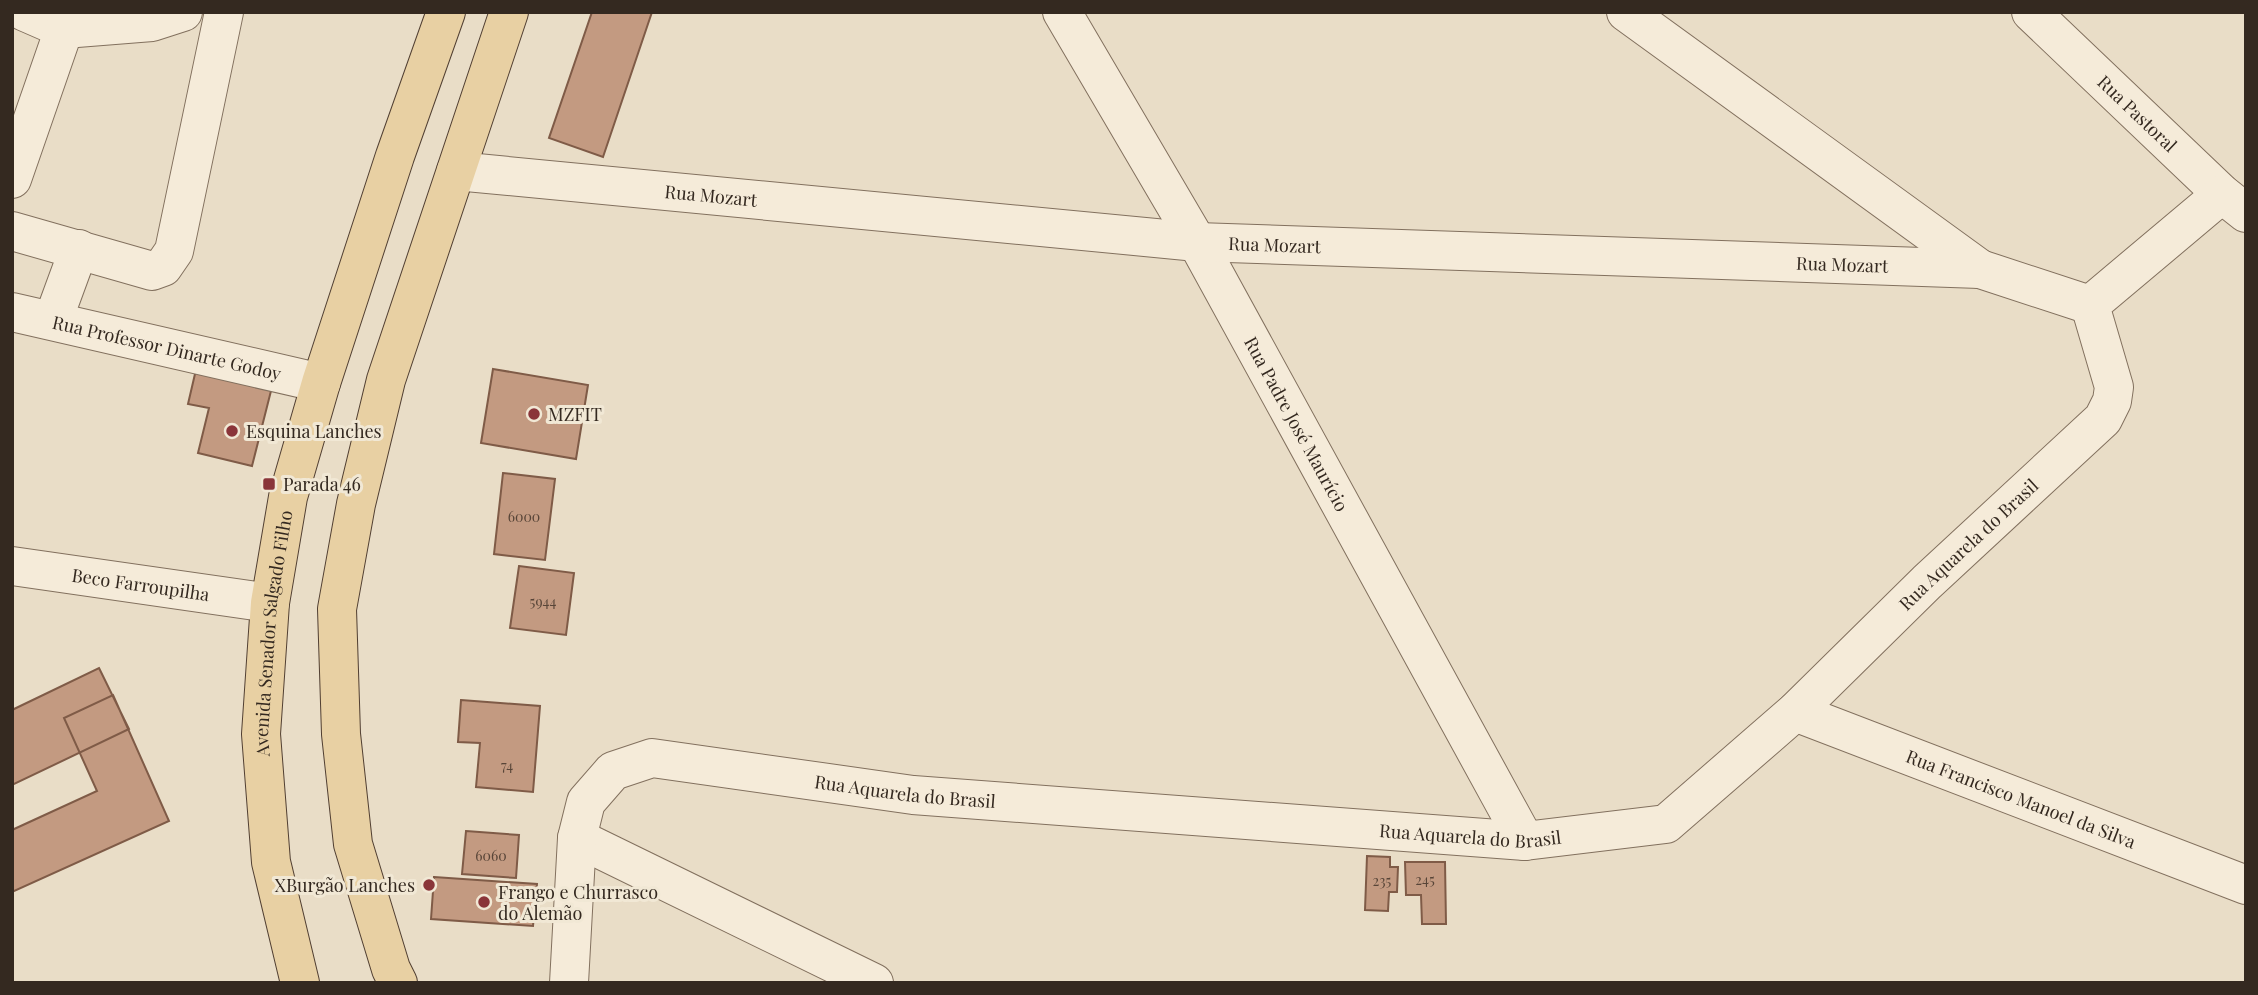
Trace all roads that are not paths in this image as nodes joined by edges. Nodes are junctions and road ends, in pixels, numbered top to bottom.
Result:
1 (25, 12) edge
2 (183, 12) edge
3 (224, 12) edge
4 (446, 12) edge
5 (509, 12) edge
6 (1062, 12) edge
7 (1626, 12) edge
8 (2031, 12) edge
9 (64, 29) junction
10 (456, 171) junction
11 (12, 179) edge
12 (2234, 203) edge
13 (12, 231) edge
14 (1196, 242) junction
15 (79, 249) junction
16 (1980, 269) junction
17 (2090, 305) junction
18 (12, 312) edge
19 (53, 320) junction
20 (321, 383) junction
21 (12, 566) edge
22 (270, 603) junction
23 (1795, 712) junction
24 (577, 838) junction
25 (1525, 841) junction
26 (2246, 886) edge
27 (399, 978) edge
28 (300, 983) edge
29 (569, 983) edge
30 (874, 983) edge

1 - 9 street
2 - 9 street
3 - 15 street
4 - 20 main road, Avenida Senador Salgado Filho
5 - 10 main road
6 - 14 street, Rua Padre José Maurício
7 - 16 street
8 - 12 street, Rua Pastoral
9 - 11 street
10 - 14 street, Rua Mozart
10 - 27 main road
12 - 17 street
13 - 15 street
14 - 16 street, Rua Mozart
14 - 25 street, Rua Padre José Maurício
15 - 19 street
16 - 17 street, Rua Mozart
17 - 23 street, Rua Aquarela do Brasil
18 - 19 street, Rua Professor Dinarte Godoy
19 - 20 street, Rua Professor Dinarte Godoy
20 - 22 main road, Avenida Senador Salgado Filho
21 - 22 street, Beco Farroupilha
22 - 28 main road, Avenida Senador Salgado Filho
23 - 25 street, Rua Aquarela do Brasil
23 - 26 street, Rua Francisco Manoel da Silva
24 - 25 street, Rua Aquarela do Brasil
24 - 29 street, Rua Aquarela do Brasil
24 - 30 street

